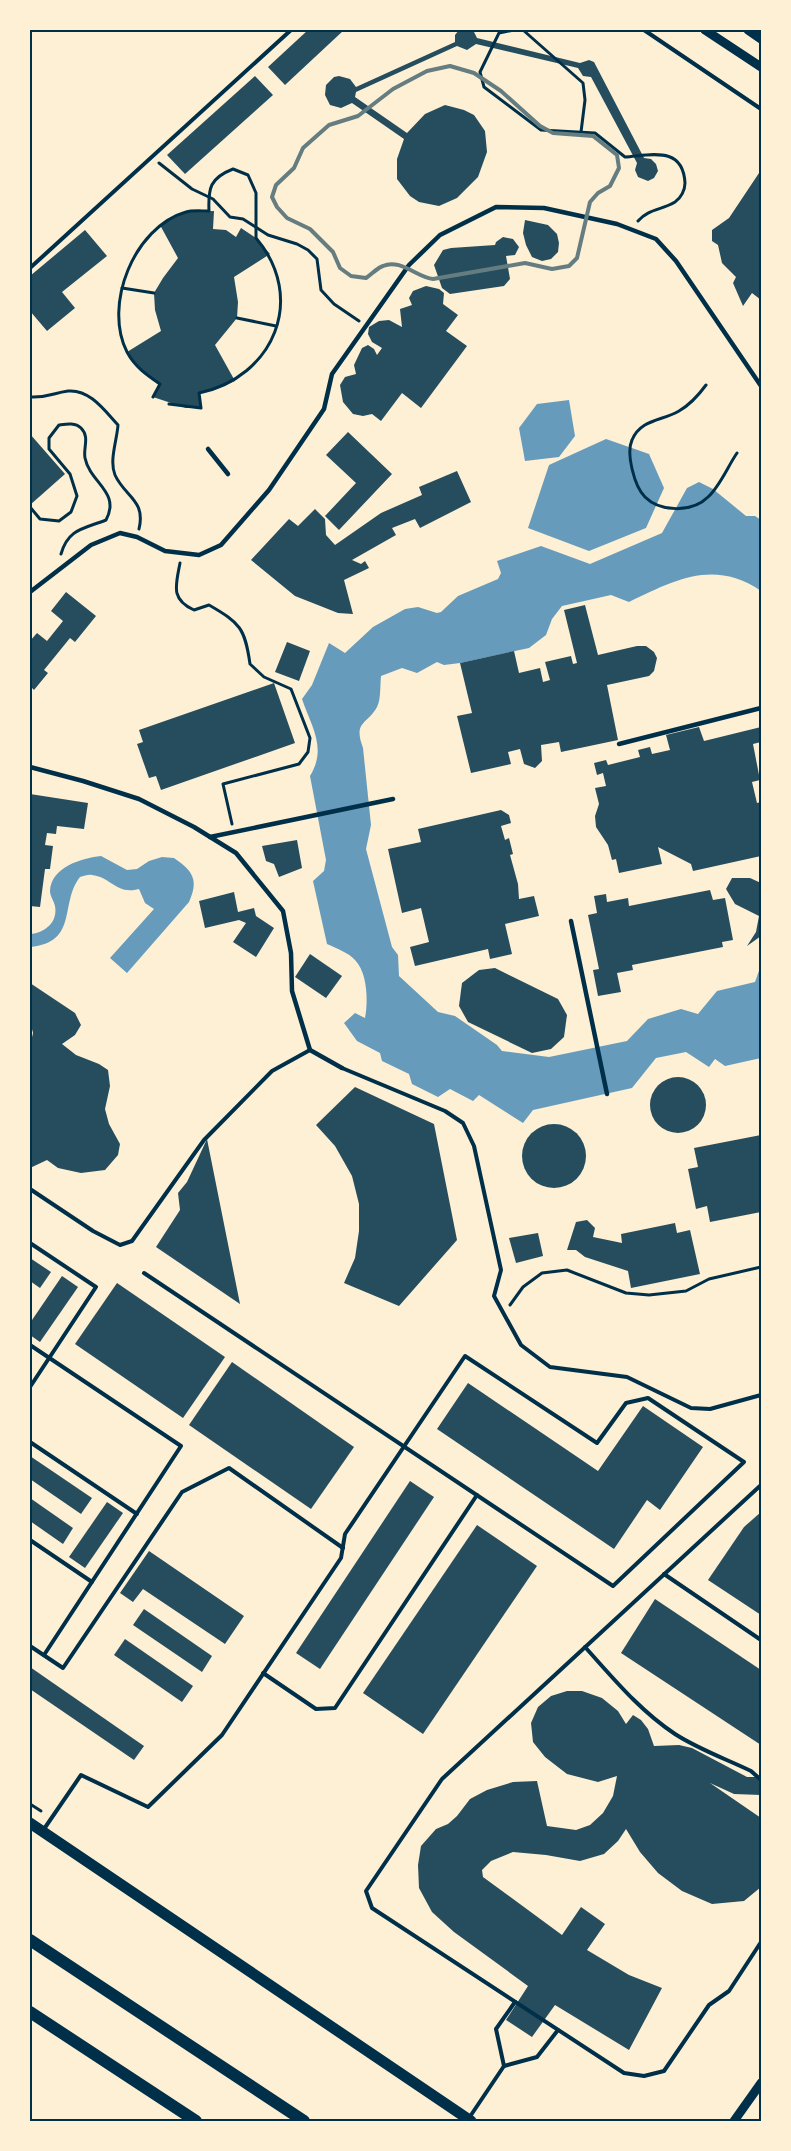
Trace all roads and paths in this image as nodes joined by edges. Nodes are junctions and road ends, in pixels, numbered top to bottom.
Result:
1 (291, 30) edge
2 (514, 30) edge
3 (523, 30) edge
4 (644, 30) edge
5 (706, 30) edge
6 (748, 30) edge
7 (761, 38) edge
8 (761, 67) edge
9 (761, 109) edge
10 (581, 132) junction
11 (152, 157) junction
12 (208, 196) junction
13 (256, 227) junction
14 (631, 230) junction
15 (30, 268) edge
16 (122, 288) junction
17 (154, 293) dead end
18 (238, 318) dead end
19 (276, 326) junction
20 (366, 326) junction
21 (706, 385) dead end
22 (761, 386) edge
23 (30, 397) edge
24 (152, 397) dead end
25 (169, 404) dead end
26 (208, 449) dead end
27 (737, 452) dead end
28 (228, 474) dead end
29 (30, 507) edge
30 (137, 537) junction
31 (182, 553) junction
32 (63, 567) junction
33 (30, 592) edge
34 (761, 708) edge
35 (619, 744) dead end
36 (30, 767) edge
37 (393, 799) dead end
38 (234, 832) junction
39 (210, 837) junction
40 (571, 921) dead end
41 (310, 1050) junction
42 (342, 1068) joint
43 (607, 1094) dead end
44 (30, 1189) edge
45 (30, 1242) edge
46 (761, 1268) edge
47 (144, 1273) dead end
48 (508, 1321) junction
49 (30, 1345) edge
50 (49, 1358) junction
51 (30, 1387) edge
52 (761, 1395) edge
53 (30, 1442) edge
54 (404, 1446) junction
55 (761, 1485) edge
56 (477, 1495) junction
57 (137, 1514) junction
58 (30, 1540) edge
59 (342, 1548) junction
60 (664, 1574) junction
61 (92, 1582) junction
62 (761, 1640) edge
63 (30, 1646) edge
64 (585, 1647) junction
65 (44, 1655) junction
66 (264, 1673) junction
67 (761, 1780) edge
68 (30, 1822) edge
69 (43, 1831) junction
70 (30, 1940) edge
71 (761, 1942) edge
72 (515, 2002) junction
73 (30, 2012) edge
74 (558, 2030) junction
75 (504, 2066) junction
76 (761, 2083) edge
77 (470, 2120) edge
78 (196, 2121) edge
79 (304, 2121) edge
80 (734, 2121) edge

1 - 11 lane
2 - 10 path
3 - 10 path
4 - 9 lane
5 - 8 street
6 - 7 street
10 - 14 path
11 - 12 path
11 - 15 lane
12 - 13 path
12 - 13 path
12 - 16 path
13 - 19 path
13 - 20 path
14 - 20 street
14 - 22 street
16 - 17 path
16 - 24 path
18 - 19 path
19 - 25 path
20 - 31 street
21 - 27 path
23 - 30 path
26 - 28 street
29 - 32 path
30 - 31 street
30 - 32 street
31 - 38 path
32 - 33 street
34 - 35 street
36 - 39 street
37 - 38 street
38 - 39 street
39 - 41 street
40 - 43 street
41 - 42 street
41 - 44 lane
42 - 48 lane
45 - 50 lane
46 - 48 path
47 - 54 lane
48 - 52 lane
49 - 50 lane
50 - 51 lane
50 - 57 lane
53 - 57 lane
54 - 56 lane
54 - 56 lane
54 - 59 lane
55 - 60 lane
56 - 66 lane
57 - 61 lane
58 - 61 lane
59 - 65 lane
59 - 66 lane
60 - 62 lane
60 - 64 lane
61 - 65 lane
63 - 65 lane
64 - 67 lane
64 - 72 lane
66 - 69 lane
68 - 69 main road
69 - 77 main road
70 - 79 highway
71 - 74 lane
72 - 74 lane
72 - 75 lane
73 - 78 highway
74 - 75 lane
75 - 77 lane
76 - 80 street

